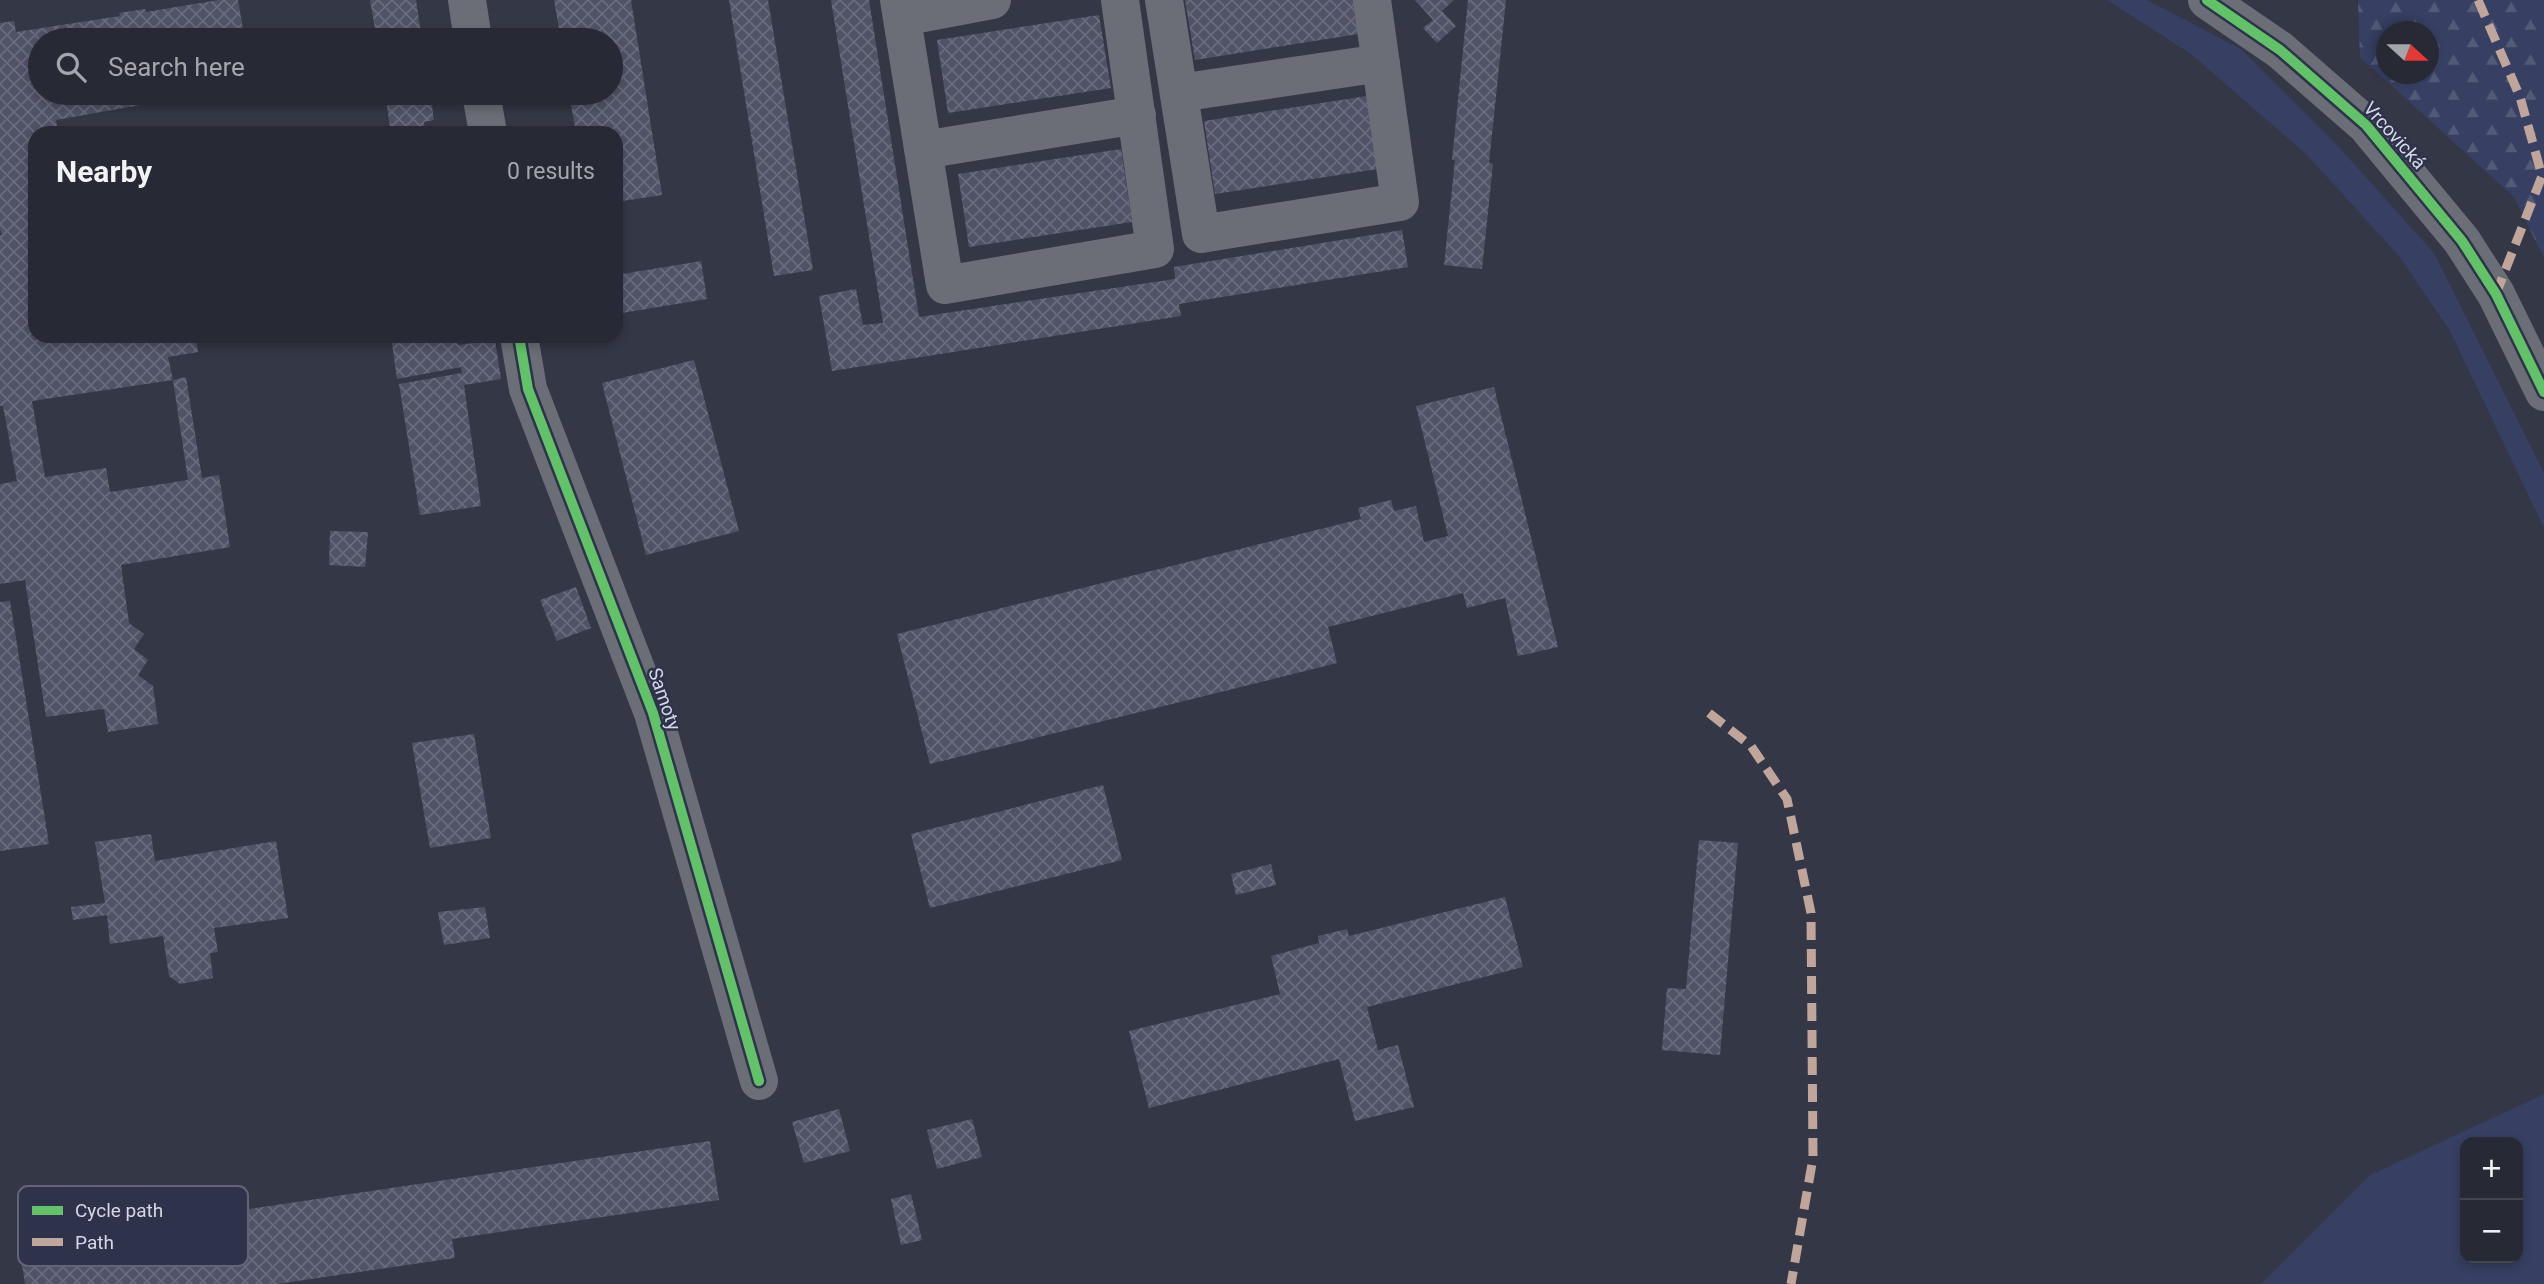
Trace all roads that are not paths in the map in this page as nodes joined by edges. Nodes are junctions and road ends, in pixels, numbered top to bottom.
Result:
1 (467, 0) edge
2 (992, 0) edge
3 (1120, 0) edge
4 (1164, 0) edge
5 (1372, 0) edge
6 (2207, 0) edge
7 (901, 8) edge
8 (471, 28) edge
9 (1381, 63) junction
10 (1179, 93) junction
11 (483, 105) edge
12 (1137, 115) junction
13 (487, 126) edge
14 (923, 150) junction
15 (520, 343) edge
16 (2544, 392) edge
17 (759, 1081) dead end

1 - 8 street
2 - 7 street
3 - 12 street
4 - 10 street
5 - 9 street
6 - 16 street, Vrcovická
7 - 14 street
9 - 10 street
9 - 10 street
11 - 13 street
12 - 14 street
12 - 14 street
15 - 17 street, Samoty

